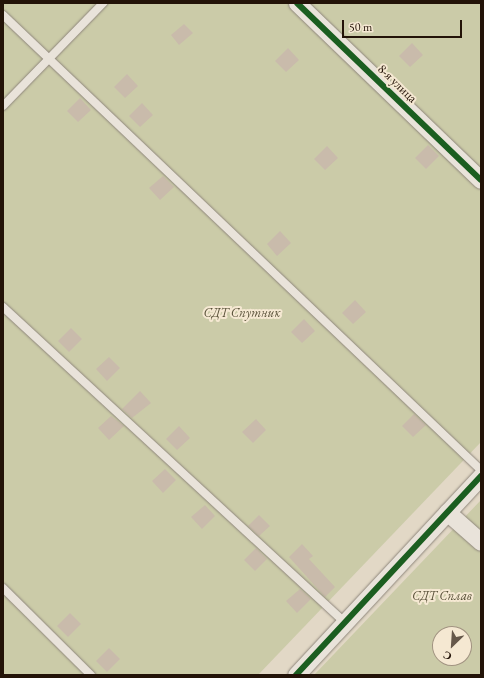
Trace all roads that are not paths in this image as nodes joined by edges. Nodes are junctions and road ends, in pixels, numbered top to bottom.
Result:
1 (103, 3) edge
2 (297, 3) edge
3 (3, 15) edge
4 (49, 59) junction
5 (3, 106) edge
6 (481, 180) edge
7 (3, 307) edge
8 (481, 470) edge
9 (481, 476) edge
10 (448, 512) junction
11 (481, 542) edge
12 (3, 588) edge
13 (346, 623) junction
14 (92, 675) edge
15 (296, 675) edge

1 - 4 lane
2 - 6 street, 8-я улица
3 - 4 lane
4 - 5 lane
4 - 8 lane
7 - 13 lane
9 - 10 street
10 - 11 street
10 - 13 street
12 - 14 lane
13 - 15 street

